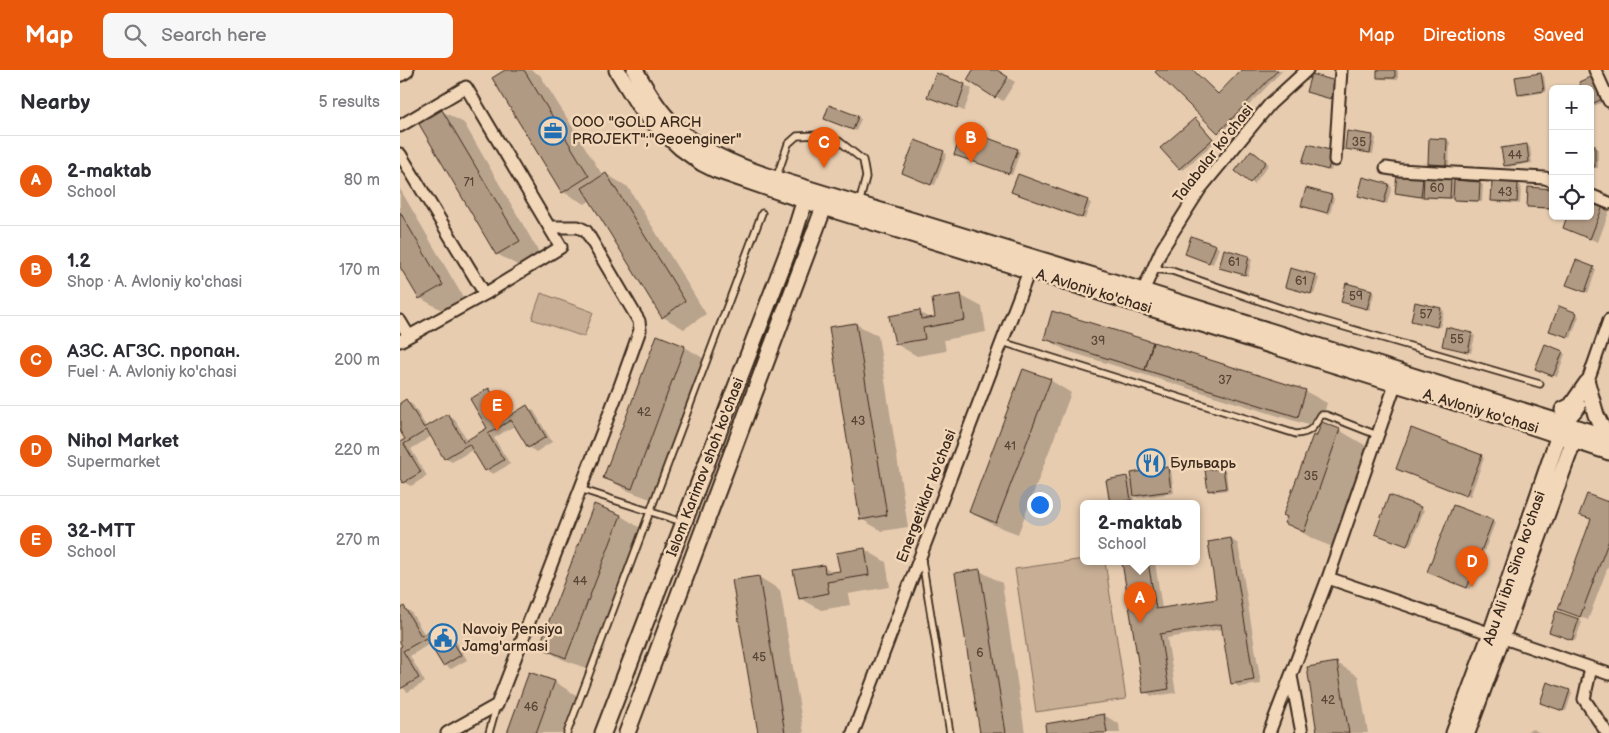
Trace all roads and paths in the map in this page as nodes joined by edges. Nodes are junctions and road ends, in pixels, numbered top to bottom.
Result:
1 (405, 70) edge
2 (617, 70) edge
3 (635, 70) edge
4 (1307, 70) edge
5 (1341, 70) edge
6 (1595, 70) edge
7 (400, 73) edge
8 (1609, 101) edge
9 (400, 126) edge
10 (400, 154) edge
11 (1335, 160) dead end
12 (1386, 168) dead end
13 (776, 179) junction
14 (1549, 180) edge
15 (807, 195) junction
16 (1594, 196) edge
17 (826, 201) junction
18 (1609, 203) edge
19 (859, 204) junction
20 (762, 213) dead end
21 (549, 227) junction
22 (1152, 269) junction
23 (1029, 271) junction
24 (1143, 291) junction
25 (484, 294) junction
26 (1609, 320) edge
27 (400, 321) edge
28 (404, 338) edge
29 (1001, 342) junction
30 (1587, 383) junction
31 (1540, 384) dead end
32 (1395, 385) junction
33 (1578, 406) joint
34 (1539, 422) junction
35 (1568, 432) junction
36 (1377, 434) junction
37 (1607, 444) edge
38 (1558, 464) junction
39 (580, 489) junction
40 (650, 511) junction
41 (684, 523) junction
42 (921, 553) junction
43 (1328, 578) junction
44 (1497, 635) junction
45 (1591, 668) junction
46 (1609, 674) edge
47 (1291, 676) junction
48 (497, 706) junction
49 (853, 732) edge
50 (447, 733) edge
51 (489, 733) edge
52 (567, 733) edge
53 (603, 733) edge
54 (627, 733) edge
55 (950, 733) edge
56 (1269, 733) edge
57 (1302, 733) edge
58 (1454, 733) edge
59 (1467, 733) edge
60 (1607, 733) edge

1 - 7 main road
2 - 15 main road, A. Avloniy ko'chasi
3 - 13 main road, A. Avloniy ko'chasi
4 - 22 street, Talabalar ko'chasi
5 - 11 street
6 - 8 street
9 - 21 street
10 - 25 street
12 - 14 street
13 - 15 main road, A. Avloniy ko'chasi
13 - 19 lane
15 - 17 main road, A. Avloniy ko'chasi
15 - 41 main road, Islom Karimov shoh ko'chasi
16 - 18 street
17 - 19 main road, A. Avloniy ko'chasi
17 - 23 main road, A. Avloniy ko'chasi
17 - 54 main road, Islom Karimov shoh ko'chasi
19 - 24 main road, A. Avloniy ko'chasi
20 - 40 lane
21 - 25 street
21 - 39 street
22 - 24 street, Talabalar ko'chasi
22 - 31 lane
23 - 29 street, Energetiklar ko'chasi
23 - 32 main road, A. Avloniy ko'chasi
24 - 34 main road, A. Avloniy ko'chasi
25 - 28 street
26 - 30 street, Abu Ali ibn Sino ko'chasi
27 - 28 street
29 - 36 lane
29 - 42 street, Energetiklar ko'chasi
30 - 33 street, Abu Ali ibn Sino ko'chasi
30 - 34 main road
30 - 37 main road
32 - 34 main road, A. Avloniy ko'chasi
32 - 36 street
33 - 35 main road, Abu Ali ibn Sino ko'chasi
34 - 35 main road, A. Avloniy ko'chasi
34 - 38 main road
35 - 37 main road, A. Avloniy ko'chasi
35 - 38 main road, Abu Ali ibn Sino ko'chasi
36 - 43 street
37 - 38 main road
38 - 44 main road, Abu Ali ibn Sino ko'chasi
39 - 40 lane
39 - 48 street
40 - 41 lane
40 - 52 lane
41 - 53 main road, Islom Karimov shoh ko'chasi
42 - 49 street, Energetiklar ko'chasi
42 - 55 lane
43 - 44 street
43 - 47 street
44 - 45 street
44 - 58 main road, Abu Ali ibn Sino ko'chasi
44 - 59 main road, Abu Ali ibn Sino ko'chasi
45 - 46 street
45 - 60 street
47 - 56 street
47 - 57 street
48 - 50 street
48 - 51 lane

